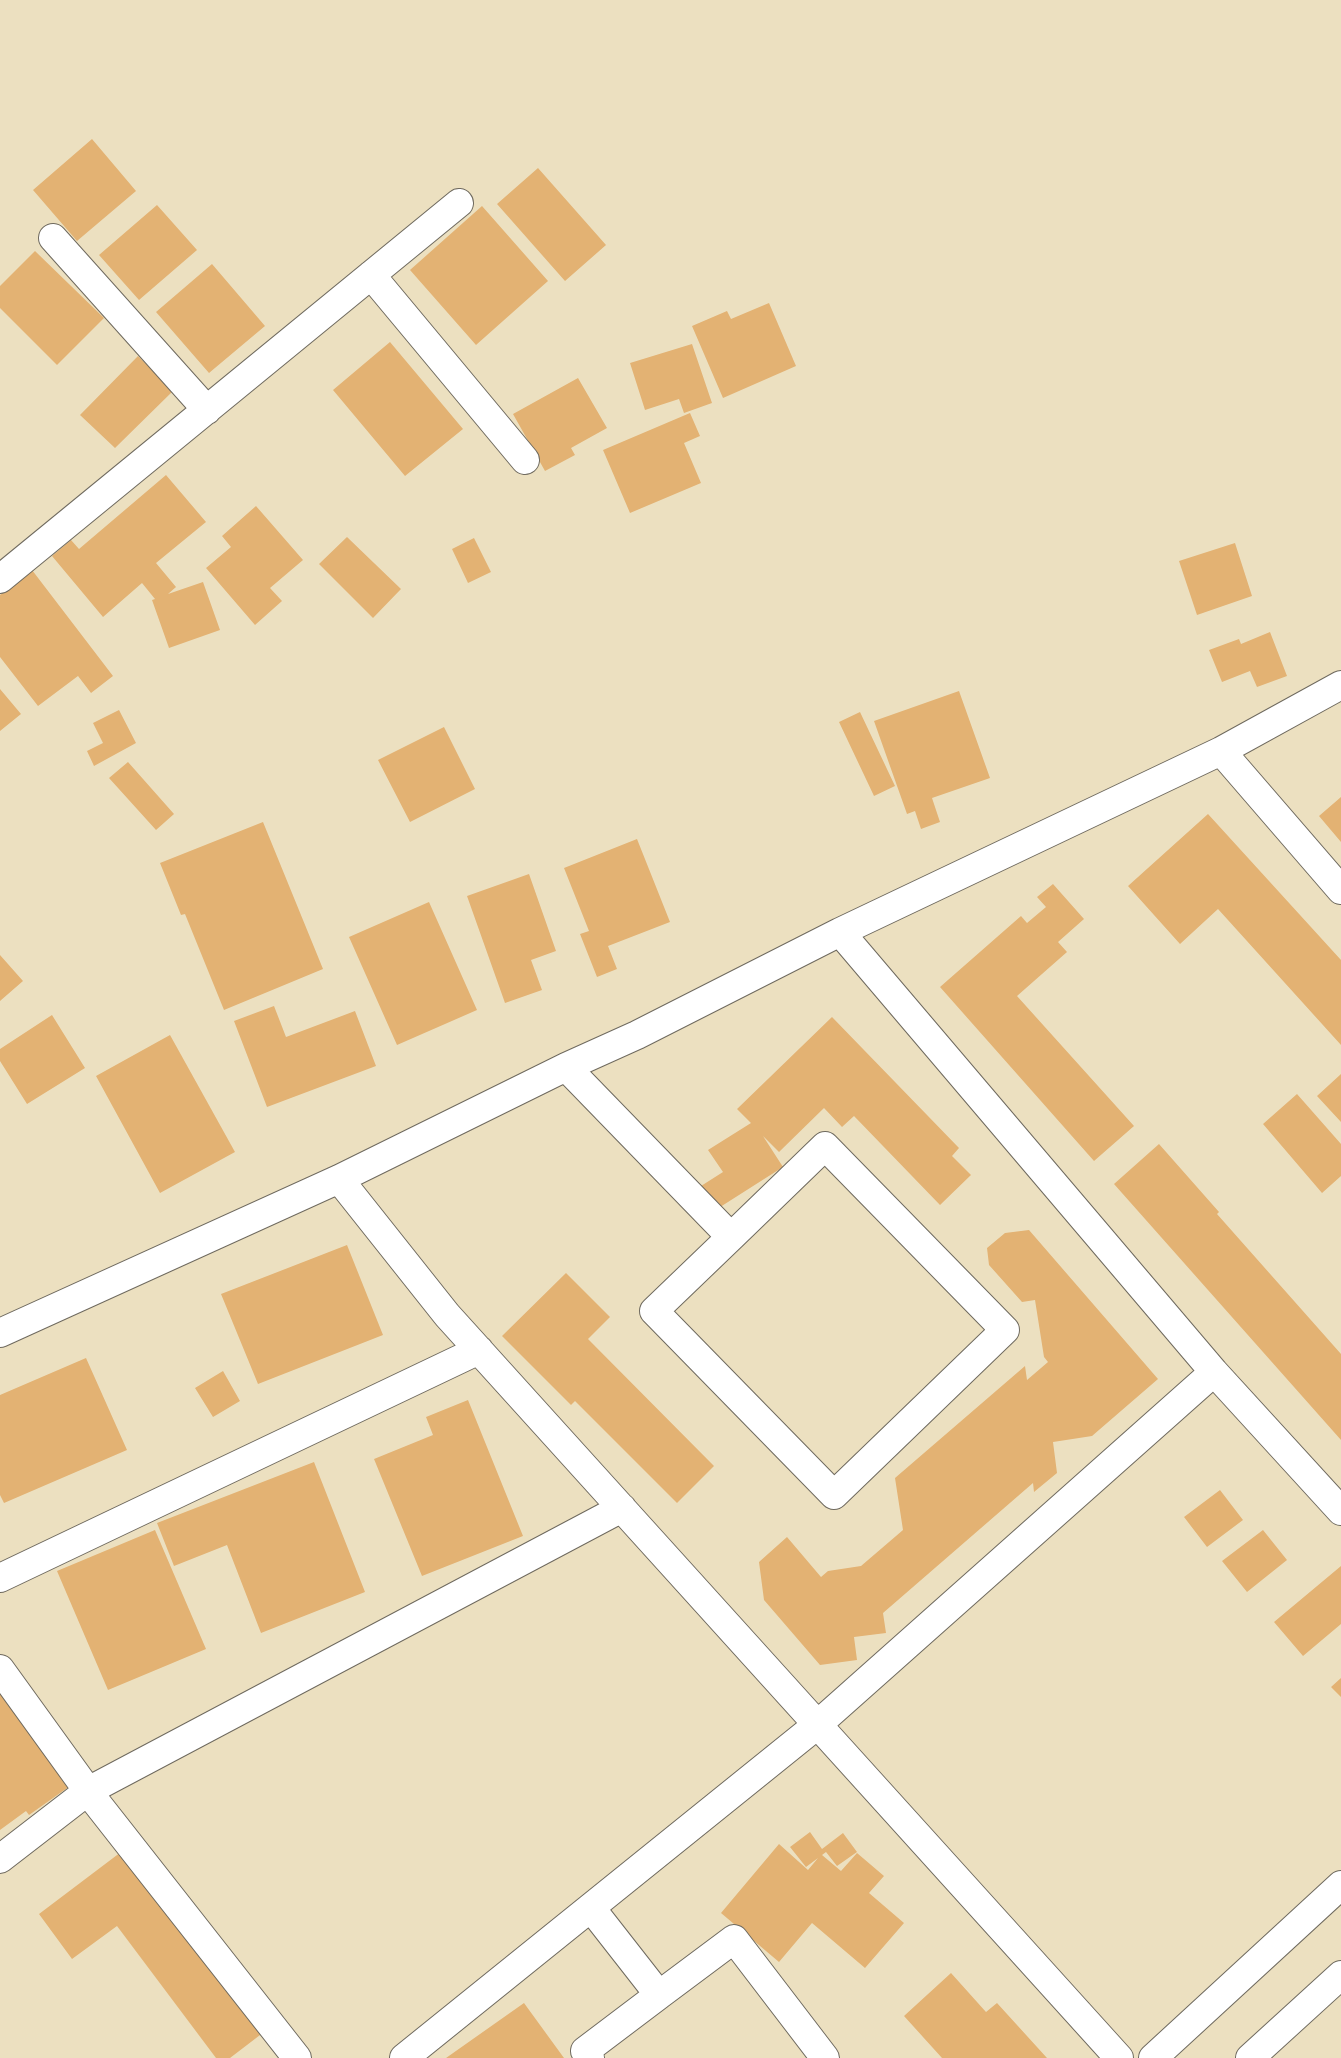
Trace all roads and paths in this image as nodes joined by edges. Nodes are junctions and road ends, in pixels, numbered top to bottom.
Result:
1 (459, 203) dead end
2 (53, 238) dead end
3 (371, 275) junction
4 (207, 410) junction
5 (524, 460) dead end
6 (0, 579) edge
7 (1341, 685) edge
8 (1221, 751) junction
9 (1341, 890) edge
10 (840, 932) junction
11 (566, 1067) junction
12 (339, 1179) junction
13 (731, 1236) junction
14 (0, 1333) edge
15 (479, 1350) junction
16 (1214, 1372) junction
17 (622, 1508) junction
18 (1341, 1512) edge
19 (0, 1578) edge
20 (0, 1669) edge
21 (817, 1724) junction
22 (88, 1791) junction
23 (0, 1859) edge
24 (1341, 1885) edge
25 (591, 1908) junction
26 (1341, 1975) edge
27 (658, 1995) junction
28 (297, 2058) edge
29 (404, 2058) edge
30 (590, 2058) edge
31 (825, 2058) edge
32 (1119, 2058) edge
33 (1153, 2058) edge
34 (1250, 2058) edge

1 - 3 street
2 - 4 street
3 - 4 street
3 - 5 street
4 - 6 street
7 - 8 street
8 - 9 street
8 - 10 street
10 - 11 street
10 - 16 street
11 - 12 street
11 - 13 street
12 - 14 street
12 - 15 street
13 - 13 street
15 - 17 street
15 - 19 street
16 - 18 street
16 - 21 street
17 - 21 street
17 - 22 street
20 - 22 street
21 - 25 street
21 - 32 street
22 - 23 street
22 - 28 street
24 - 33 street
25 - 27 street
25 - 29 street
26 - 34 street
27 - 30 street
27 - 31 street

